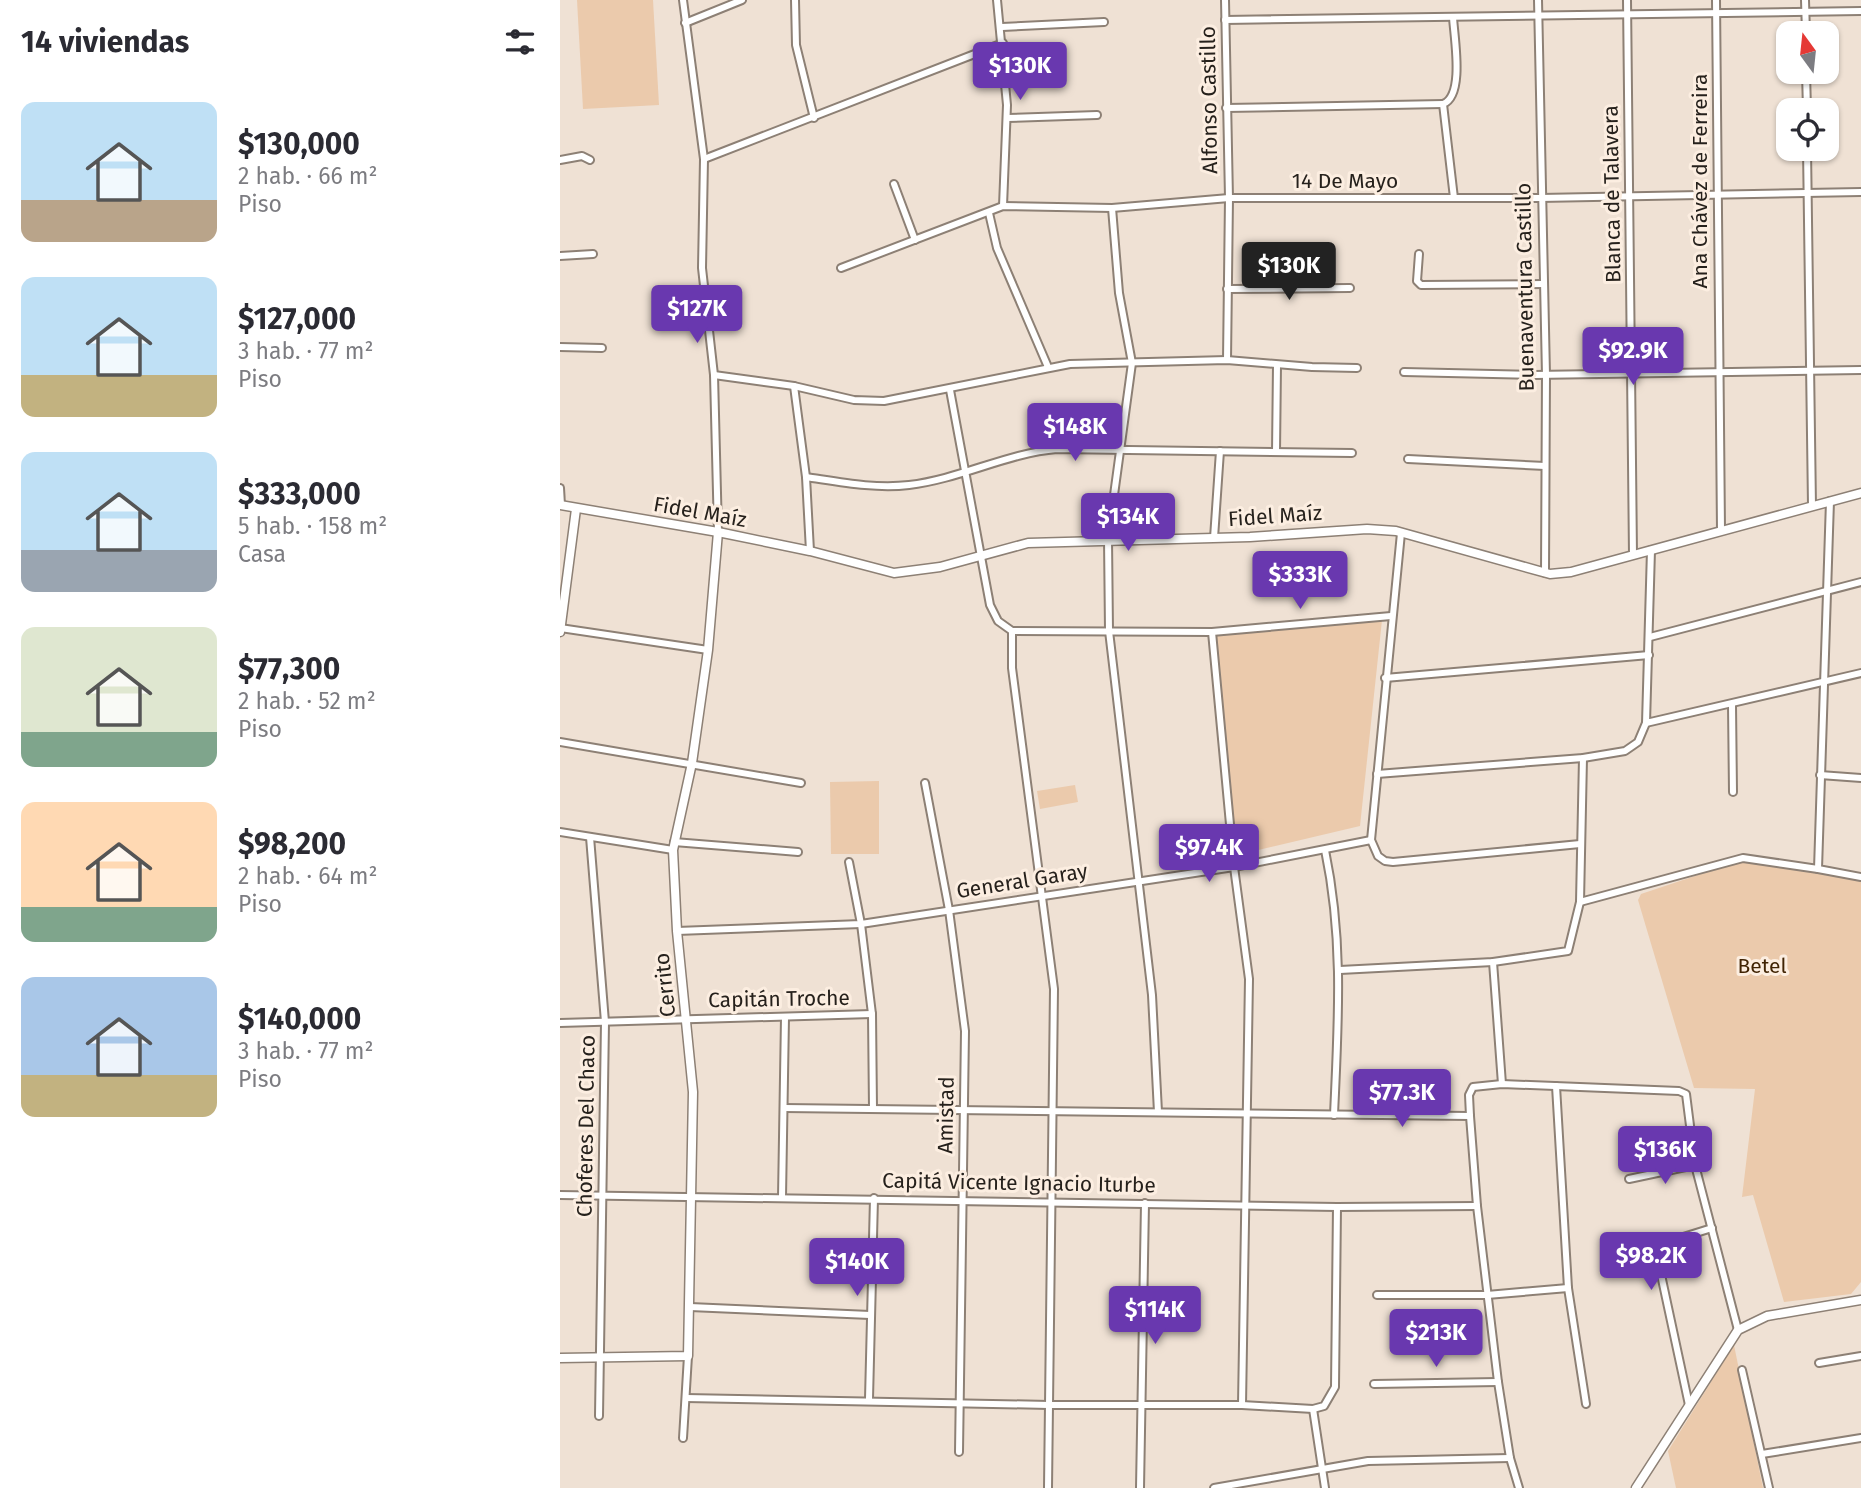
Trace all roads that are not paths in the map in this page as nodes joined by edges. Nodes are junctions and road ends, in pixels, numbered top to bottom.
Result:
1 (682, 0) edge
2 (742, 0) edge
3 (795, 0) edge
4 (997, 0) edge
5 (1225, 0) edge
6 (1538, 0) edge
7 (1627, 0) edge
8 (1716, 0) edge
9 (1805, 0) edge
10 (1861, 11) edge
11 (1806, 12) junction
12 (1627, 13) junction
13 (1716, 13) junction
14 (1538, 14) junction
15 (1453, 17) junction
16 (1225, 20) junction
17 (1806, 21) edge
18 (1104, 22) dead end
19 (685, 23) junction
20 (1002, 27) junction
21 (1003, 43) junction
22 (1443, 104) junction
23 (1226, 108) junction
24 (1097, 115) dead end
25 (814, 118) junction
26 (1007, 118) junction
27 (704, 159) junction
28 (560, 160) edge
29 (590, 160) dead end
30 (1807, 161) edge
31 (894, 184) dead end
32 (1861, 192) edge
33 (1808, 193) junction
34 (1718, 195) junction
35 (1629, 197) junction
36 (1229, 198) junction
37 (1454, 198) junction
38 (1540, 198) junction
39 (1003, 206) junction
40 (1112, 208) junction
41 (989, 213) junction
42 (915, 240) junction
43 (593, 254) dead end
44 (1419, 254) dead end
45 (560, 256) edge
46 (841, 268) dead end
47 (1543, 284) junction
48 (1350, 288) dead end
49 (1227, 289) junction
50 (560, 347) edge
51 (602, 348) dead end
52 (1227, 360) junction
53 (1132, 363) junction
54 (1278, 365) junction
55 (1048, 367) junction
56 (1357, 368) dead end
57 (1810, 370) junction
58 (1861, 370) edge
59 (1404, 372) dead end
60 (1718, 372) junction
61 (1632, 373) junction
62 (714, 375) junction
63 (1546, 375) junction
64 (794, 386) junction
65 (950, 390) junction
66 (1119, 450) junction
67 (1220, 451) junction
68 (1276, 452) junction
69 (1352, 453) dead end
70 (1408, 459) dead end
71 (1545, 466) junction
72 (965, 473) junction
73 (806, 477) junction
74 (560, 488) edge
75 (1861, 493) edge
76 (1830, 501) junction
77 (561, 505) edge
78 (1812, 506) junction
79 (576, 509) junction
80 (1721, 530) junction
81 (718, 532) junction
82 (1401, 533) junction
83 (1214, 538) junction
84 (1108, 539) junction
85 (1651, 550) junction
86 (810, 551) junction
87 (1633, 555) junction
88 (982, 556) junction
89 (1545, 573) junction
90 (1861, 582) edge
91 (1829, 590) junction
92 (1391, 617) junction
93 (560, 629) edge
94 (1012, 631) junction
95 (1109, 631) junction
96 (1212, 632) junction
97 (1650, 637) junction
98 (708, 650) junction
99 (1649, 655) junction
100 (1861, 673) edge
101 (1385, 678) junction
102 (1826, 682) junction
103 (1732, 705) junction
104 (1646, 723) junction
105 (560, 742) edge
106 (1583, 758) junction
107 (692, 763) junction
108 (1377, 774) junction
109 (1820, 775) junction
110 (1861, 778) edge
111 (801, 783) dead end
112 (925, 783) dead end
113 (1732, 792) dead end
114 (560, 832) edge
115 (590, 837) junction
116 (1371, 840) junction
117 (1580, 844) junction
118 (674, 846) junction
119 (1325, 850) junction
120 (798, 852) dead end
121 (849, 862) dead end
122 (1234, 867) junction
123 (1818, 869) junction
124 (1861, 877) edge
125 (1140, 879) junction
126 (1041, 894) junction
127 (1580, 902) junction
128 (949, 911) junction
129 (861, 924) junction
130 (677, 932) junction
131 (1493, 962) junction
132 (1340, 970) junction
133 (872, 1014) junction
134 (785, 1017) junction
135 (687, 1019) junction
136 (605, 1022) junction
137 (560, 1023) edge
138 (1502, 1084) junction
139 (1556, 1086) junction
140 (784, 1108) junction
141 (873, 1108) junction
142 (962, 1110) junction
143 (1055, 1112) junction
144 (1158, 1112) junction
145 (1249, 1114) junction
146 (1334, 1115) junction
147 (1471, 1116) junction
148 (1695, 1165) junction
149 (1629, 1179) dead end
150 (560, 1195) edge
151 (602, 1196) junction
152 (782, 1197) junction
153 (692, 1198) junction
154 (874, 1198) junction
155 (963, 1200) junction
156 (1052, 1202) junction
157 (1144, 1203) junction
158 (1246, 1206) junction
159 (1477, 1206) junction
160 (1336, 1207) junction
161 (1712, 1228) junction
162 (1568, 1288) junction
163 (1377, 1295) dead end
164 (1487, 1295) junction
165 (1861, 1300) edge
166 (690, 1307) junction
167 (870, 1314) junction
168 (1738, 1330) junction
169 (688, 1356) junction
170 (1861, 1356) edge
171 (560, 1358) edge
172 (600, 1358) junction
173 (1819, 1363) dead end
174 (1742, 1370) dead end
175 (1498, 1382) junction
176 (1374, 1384) dead end
177 (687, 1398) junction
178 (869, 1399) junction
179 (961, 1401) junction
180 (1586, 1404) dead end
181 (1049, 1405) junction
182 (1242, 1405) junction
183 (1689, 1405) junction
184 (1141, 1406) junction
185 (1313, 1409) junction
186 (598, 1416) dead end
187 (683, 1437) dead end
188 (1861, 1438) edge
189 (959, 1452) dead end
190 (1762, 1454) junction
191 (1510, 1458) junction
192 (1321, 1467) junction
193 (1048, 1488) edge
194 (1140, 1488) edge
195 (1214, 1488) edge
196 (1325, 1488) edge
197 (1519, 1488) edge
198 (1636, 1488) edge
199 (1769, 1488) edge

1 - 19 street
2 - 19 street
3 - 25 street
4 - 20 street
5 - 16 street, Alfonso Castillo
6 - 14 street, Buenaventura Castillo
7 - 12 street, Blanca de Talavera
8 - 13 street, Ana Chávez de Ferreira
9 - 11 street
10 - 11 street
11 - 13 street
11 - 17 street
12 - 13 street
12 - 14 street
12 - 35 street, Blanca de Talavera
13 - 34 street, Ana Chávez de Ferreira
14 - 15 street
14 - 38 street, Buenaventura Castillo
15 - 16 street
15 - 22 street
16 - 23 street, Alfonso Castillo
18 - 20 street
19 - 27 street
20 - 21 street
21 - 25 street
21 - 26 street
22 - 23 street
22 - 37 street
23 - 36 street, Alfonso Castillo
24 - 26 street
25 - 27 street
26 - 39 street
27 - 62 street
28 - 29 street
30 - 33 street
31 - 42 street
32 - 33 street, 14 De Mayo
33 - 34 street, 14 De Mayo
33 - 57 street
34 - 35 street, 14 De Mayo
34 - 60 street, Ana Chávez de Ferreira
35 - 38 street, 14 De Mayo
35 - 61 street, Blanca de Talavera
36 - 37 street, 14 De Mayo
36 - 40 street, 14 De Mayo
36 - 49 street, Alfonso Castillo
37 - 38 street, 14 De Mayo
38 - 47 street, Buenaventura Castillo
39 - 40 street, 14 De Mayo
39 - 41 street, 14 De Mayo
40 - 53 street
41 - 42 street, 14 De Mayo
41 - 55 street
42 - 46 street, 14 De Mayo
43 - 45 street
44 - 47 street
47 - 63 street, Buenaventura Castillo
48 - 49 street
49 - 52 street, Alfonso Castillo
50 - 51 street
52 - 53 street
52 - 54 street
53 - 55 street
53 - 66 street
54 - 56 street
54 - 68 street
55 - 65 street
57 - 58 street
57 - 60 street
57 - 78 street
59 - 63 street
60 - 61 street
60 - 80 street, Ana Chávez de Ferreira
61 - 63 street
61 - 87 street, Blanca de Talavera
62 - 64 street
62 - 81 street
63 - 71 street, Buenaventura Castillo
64 - 65 street
64 - 73 street
65 - 72 street
66 - 67 street
66 - 72 street
66 - 84 street
67 - 68 street
67 - 83 street
68 - 69 street
70 - 71 street
71 - 89 street, Buenaventura Castillo
72 - 73 street
72 - 88 street
73 - 86 street
74 - 77 street
75 - 76 street, Fidel Maíz
76 - 78 street, Fidel Maíz
76 - 91 street
77 - 79 street, Fidel Maíz
78 - 80 street, Fidel Maíz
79 - 81 street, Fidel Maíz
79 - 93 street
80 - 85 street, Fidel Maíz
81 - 86 street, Fidel Maíz
81 - 98 street, Cerrito
82 - 83 street, Fidel Maíz
82 - 89 street, Fidel Maíz
82 - 92 street
83 - 84 street, Fidel Maíz
84 - 88 street, Fidel Maíz
84 - 95 street
85 - 87 street, Fidel Maíz
85 - 97 street
86 - 88 street, Fidel Maíz
87 - 89 street, Fidel Maíz
88 - 94 street
90 - 91 street
91 - 97 street
91 - 102 street
92 - 96 street
92 - 101 street
93 - 98 street
94 - 95 street
94 - 126 street
95 - 96 street
95 - 125 street
96 - 122 street
97 - 99 street
98 - 107 street, Cerrito
99 - 101 street
99 - 104 street
100 - 102 street
101 - 108 street
102 - 103 street
102 - 109 street
103 - 104 street
103 - 113 street
104 - 106 street
105 - 107 street
106 - 108 street
106 - 117 street
107 - 111 street
107 - 118 street, Cerrito
108 - 116 street
109 - 110 street
109 - 123 street
112 - 128 street, Amistad
114 - 115 street
115 - 118 street
115 - 136 street, Choferes Del Chaco
116 - 117 street
116 - 119 street, General Garay
117 - 127 street
118 - 120 street
118 - 130 street, Cerrito
119 - 122 street, General Garay
119 - 132 street
121 - 129 street
122 - 125 street, General Garay
122 - 145 street
123 - 124 street
123 - 127 street
125 - 126 street, General Garay
125 - 144 street
126 - 128 street, General Garay
126 - 143 street
127 - 131 street
128 - 129 street, General Garay
128 - 142 street, Amistad
129 - 130 street, General Garay
129 - 133 street
130 - 135 street, Cerrito
131 - 132 street
131 - 138 street
132 - 146 street
133 - 134 street, Capitán Troche
133 - 141 street
134 - 135 street, Capitán Troche
134 - 140 street
135 - 136 street, Capitán Troche
135 - 153 street, Cerrito
136 - 137 street, Capitán Troche
136 - 151 street, Choferes Del Chaco
138 - 139 street
138 - 147 street
139 - 148 street
139 - 162 street
140 - 141 street
140 - 152 street
141 - 142 street
142 - 143 street
142 - 155 street, Amistad
143 - 144 street
143 - 156 street
144 - 145 street
145 - 146 street
145 - 158 street
146 - 147 street
147 - 159 street
148 - 149 street
148 - 161 street
150 - 151 street, Capitá Vicente Ignacio Iturbe
151 - 153 street, Capitá Vicente Ignacio Iturbe
151 - 172 street, Choferes Del Chaco
152 - 153 street, Capitá Vicente Ignacio Iturbe
152 - 154 street, Capitá Vicente Ignacio Iturbe
153 - 166 street, Cerrito
154 - 155 street, Capitá Vicente Ignacio Iturbe
154 - 167 street
155 - 156 street, Capitá Vicente Ignacio Iturbe
155 - 179 street, Amistad
156 - 157 street, Capitá Vicente Ignacio Iturbe
156 - 181 street
157 - 158 street, Capitá Vicente Ignacio Iturbe
157 - 184 street
158 - 160 street, Capitá Vicente Ignacio Iturbe
158 - 182 street
159 - 160 street, Capitá Vicente Ignacio Iturbe
159 - 164 street
160 - 185 street
161 - 168 street
161 - 183 street
162 - 164 street
162 - 180 street
163 - 164 street
164 - 175 street
165 - 168 street
166 - 167 street
166 - 169 street, Cerrito
167 - 178 street
168 - 183 street
169 - 172 street
169 - 177 street, Cerrito
170 - 173 street
171 - 172 street
172 - 186 street, Choferes Del Chaco
174 - 190 street
175 - 176 street
175 - 191 street
177 - 178 street
177 - 187 street, Cerrito
178 - 179 street
179 - 181 street
179 - 189 street, Amistad
181 - 184 street
181 - 193 street
182 - 184 street
182 - 185 street
183 - 198 street
184 - 194 street
185 - 192 street
188 - 190 street
190 - 199 street
191 - 192 street
191 - 197 street
192 - 195 street
192 - 196 street

